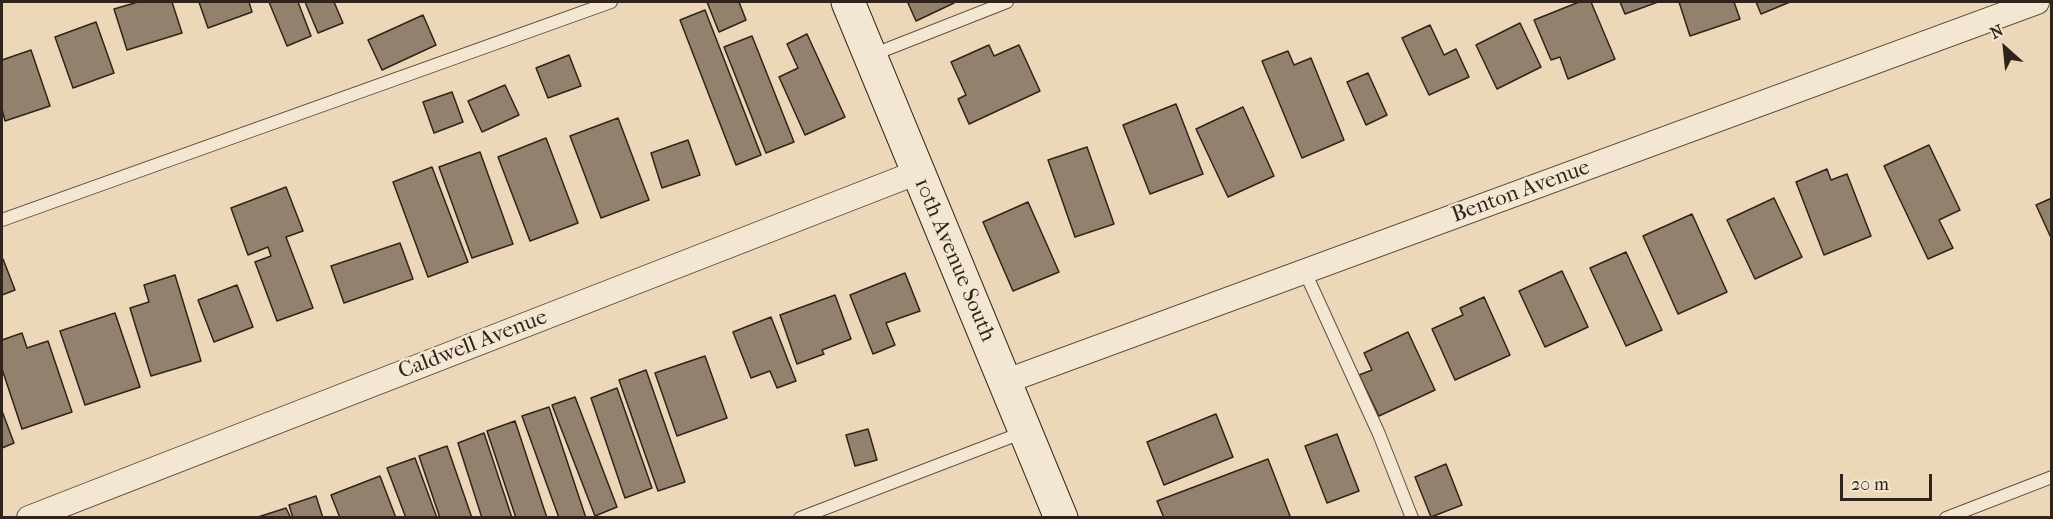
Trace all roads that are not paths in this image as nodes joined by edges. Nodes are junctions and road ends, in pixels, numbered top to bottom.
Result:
1 (611, 2) edge
2 (848, 2) edge
3 (1007, 2) edge
4 (2037, 2) edge
5 (870, 56) junction
6 (918, 172) junction
7 (2, 220) edge
8 (1305, 272) junction
9 (1004, 382) junction
10 (1025, 432) junction
11 (2052, 477) edge
12 (29, 518) edge
13 (800, 518) edge
14 (1061, 518) edge
15 (1412, 518) edge
16 (1946, 518) edge

1 - 7 lane
2 - 5 street, 10th Avenue South
3 - 5 lane
4 - 8 street, Benton Avenue
5 - 6 street, 10th Avenue South
6 - 9 street, 10th Avenue South
6 - 12 street, Caldwell Avenue
8 - 9 street, Benton Avenue
8 - 15 lane
9 - 10 street, 10th Avenue South
10 - 13 lane
10 - 14 street, 10th Avenue South
11 - 16 lane

